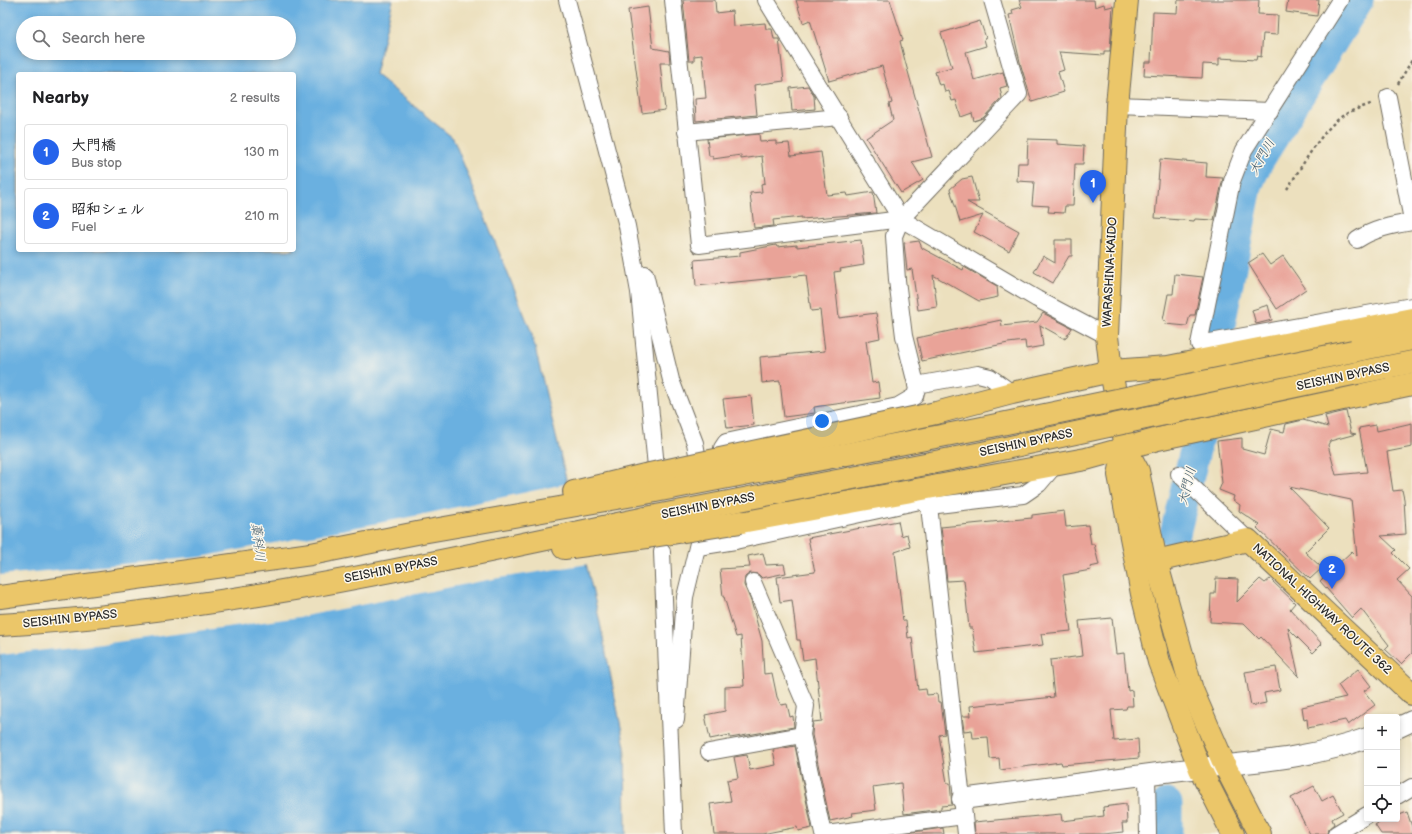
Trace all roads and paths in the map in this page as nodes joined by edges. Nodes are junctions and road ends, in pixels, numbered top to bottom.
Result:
1 (567, 0) edge
2 (673, 0) edge
3 (766, 0) edge
4 (992, 0) edge
5 (1127, 0) edge
6 (1340, 0) edge
7 (1412, 60) edge
8 (1388, 97) junction
9 (1117, 105) junction
10 (1270, 111) junction
11 (838, 117) junction
12 (686, 132) junction
13 (1287, 189) dead end
14 (901, 218) junction
15 (1412, 221) edge
16 (627, 226) junction
17 (1357, 240) dead end
18 (1412, 306) edge
19 (1412, 319) edge
20 (1107, 336) junction
21 (1412, 339) edge
22 (1412, 362) edge
23 (1111, 371) junction
24 (1412, 384) edge
25 (916, 385) junction
26 (1012, 392) junction
27 (1125, 447) junction
28 (696, 454) dead end
29 (1056, 464) junction
30 (1179, 474) dead end
31 (657, 477) dead end
32 (929, 506) junction
33 (422, 532) junction
34 (1248, 540) junction
35 (735, 541) junction
36 (662, 552) dead end
37 (1156, 561) junction
38 (420, 565) junction
39 (754, 582) dead end
40 (52, 588) junction
41 (0, 589) edge
42 (0, 597) edge
43 (47, 622) junction
44 (0, 625) edge
45 (0, 630) edge
46 (1412, 694) edge
47 (1412, 721) edge
48 (1400, 727) edge
49 (802, 735) junction
50 (1364, 739) edge
51 (710, 752) dead end
52 (670, 762) junction
53 (1225, 766) junction
54 (1200, 769) junction
55 (1147, 775) junction
56 (1412, 787) edge
57 (1400, 794) edge
58 (963, 807) junction
59 (1364, 817) edge
60 (674, 834) edge
61 (823, 834) edge
62 (826, 834) edge
63 (966, 834) edge
64 (1148, 834) edge
65 (1233, 834) edge
66 (1260, 834) edge
67 (1336, 834) edge

1 - 16 street
2 - 12 street
3 - 11 street
4 - 14 street
5 - 9 highway, WARASHINA-KAIDO
6 - 10 street
7 - 8 path
8 - 13 path
8 - 15 street
9 - 10 street
9 - 20 highway, WARASHINA-KAIDO
10 - 18 street
11 - 12 street
11 - 14 street
12 - 14 street
14 - 20 street
14 - 25 street
15 - 17 street
16 - 28 street
16 - 31 street
19 - 23 highway
20 - 23 highway, WARASHINA-KAIDO
21 - 33 highway, SEISHIN BYPASS, bridge
22 - 38 highway, SEISHIN BYPASS, bridge
23 - 26 highway
23 - 27 highway, WARASHINA-KAIDO
24 - 27 highway
25 - 26 street
25 - 35 street
26 - 33 highway, bridge
27 - 29 highway
27 - 37 highway
27 - 54 highway
29 - 32 street
29 - 38 highway, bridge
30 - 34 street
32 - 35 street
32 - 58 street
33 - 40 highway, SEISHIN BYPASS
34 - 37 highway, NATIONAL HIGHWAY ROUTE 362
34 - 46 highway, NATIONAL HIGHWAY ROUTE 362
35 - 52 street
36 - 52 street
37 - 53 highway
38 - 43 highway, SEISHIN BYPASS
39 - 49 street
40 - 41 highway
40 - 42 highway, SEISHIN BYPASS
43 - 44 highway, SEISHIN BYPASS
43 - 45 highway
47 - 48 street
49 - 51 street
49 - 61 street
50 - 53 street
52 - 60 street
53 - 54 street
53 - 66 highway
54 - 55 street
54 - 65 highway
55 - 58 street
55 - 64 street
56 - 57 street
58 - 62 street
58 - 63 street
59 - 67 street

